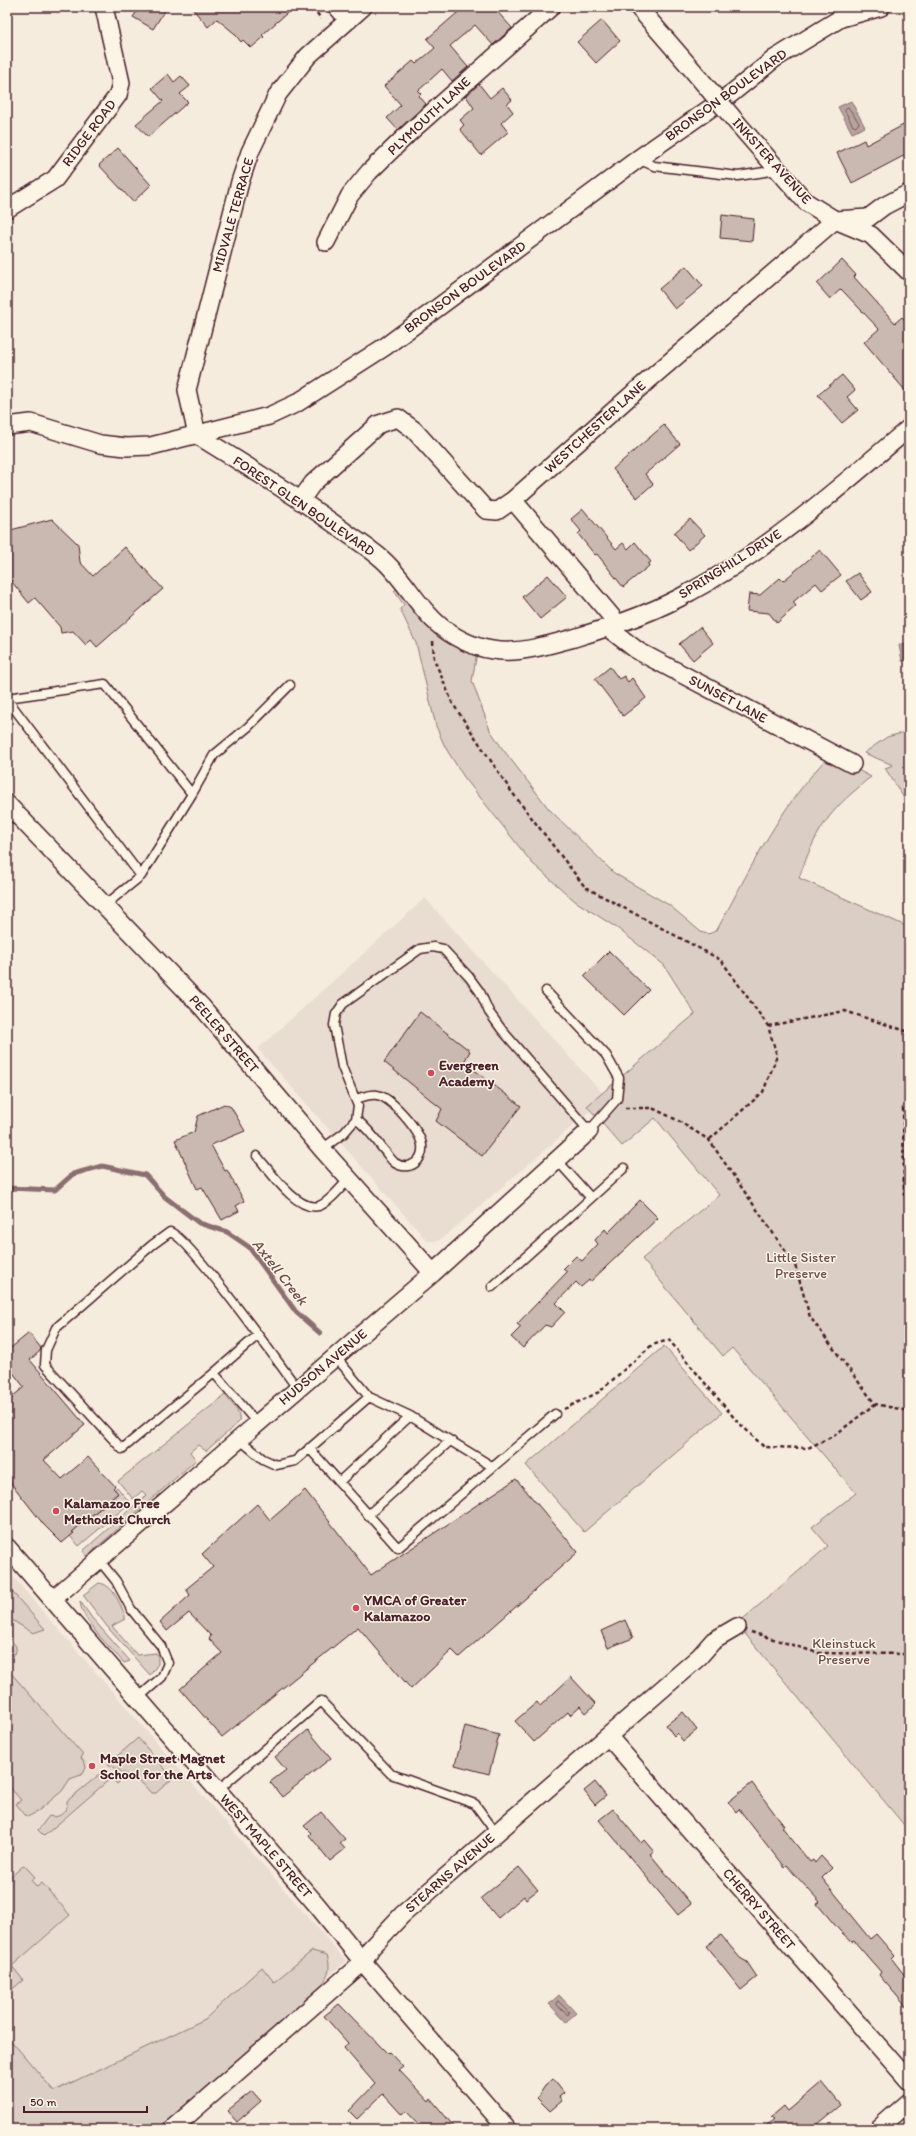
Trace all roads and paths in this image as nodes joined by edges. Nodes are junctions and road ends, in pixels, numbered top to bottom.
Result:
1 (104, 7) edge
2 (337, 7) edge
3 (364, 7) edge
4 (551, 7) edge
5 (638, 7) edge
6 (881, 7) edge
7 (316, 13) dead end
8 (321, 19) dead end
9 (349, 20) junction
10 (638, 159) junction
11 (778, 170) junction
12 (909, 193) edge
13 (7, 209) edge
14 (835, 220) junction
15 (326, 242) dead end
16 (909, 272) edge
17 (7, 426) edge
18 (909, 428) edge
19 (197, 435) junction
20 (513, 500) junction
21 (300, 501) junction
22 (432, 620) junction
23 (613, 626) junction
24 (500, 653) joint
25 (290, 684) dead end
26 (7, 699) edge
27 (852, 764) dead end
28 (192, 794) junction
29 (7, 804) edge
30 (141, 876) junction
31 (104, 906) junction
32 (546, 991) dead end
33 (768, 1026) junction
34 (909, 1032) edge
35 (356, 1099) junction
36 (909, 1104) edge
37 (609, 1108) junction
38 (356, 1120) junction
39 (589, 1131) junction
40 (710, 1140) junction
41 (322, 1148) junction
42 (257, 1156) dead end
43 (557, 1160) junction
44 (624, 1168) dead end
45 (349, 1179) junction
46 (591, 1198) junction
47 (909, 1204) edge
48 (433, 1273) junction
49 (492, 1287) dead end
50 (258, 1335) junction
51 (335, 1356) junction
52 (214, 1373) junction
53 (297, 1388) junction
54 (369, 1397) junction
55 (875, 1404) junction
56 (909, 1411) edge
57 (555, 1414) joint
58 (410, 1416) junction
59 (257, 1423) junction
60 (239, 1439) junction
61 (450, 1441) junction
62 (309, 1448) junction
63 (492, 1467) junction
64 (339, 1482) junction
65 (368, 1515) junction
66 (7, 1546) edge
67 (99, 1560) junction
68 (53, 1600) junction
69 (737, 1627) joint
70 (909, 1654) edge
71 (138, 1698) junction
72 (608, 1736) junction
73 (218, 1790) junction
74 (496, 1834) junction
75 (363, 1962) junction
76 (909, 2081) edge
77 (909, 2102) edge
78 (178, 2127) edge
79 (507, 2129) edge
80 (878, 2129) edge

1 - 13 street, RIDGE ROAD
2 - 9 street
3 - 9 street, MIDVALE TERRACE
4 - 15 street, PLYMOUTH LANE
5 - 11 street, INKSTER AVENUE, bridge
6 - 10 street, BRONSON BOULEVARD
7 - 8 path
9 - 19 street, MIDVALE TERRACE
10 - 11 lane
10 - 19 street, BRONSON BOULEVARD
11 - 14 street, INKSTER AVENUE
12 - 14 street
14 - 16 street, INKSTER AVENUE
14 - 20 street, WESTCHESTER LANE
17 - 19 street, BRONSON BOULEVARD
18 - 23 street, SPRINGHILL DRIVE
19 - 21 street, FOREST GLEN BOULEVARD
20 - 21 street, WESTCHESTER LANE
20 - 23 street, SUNSET LANE
21 - 22 street, FOREST GLEN BOULEVARD
22 - 24 street, FOREST GLEN BOULEVARD
22 - 33 path
23 - 24 street, SPRINGHILL DRIVE
23 - 27 street, SUNSET LANE
25 - 28 lane
26 - 28 lane
26 - 30 lane
28 - 30 lane
29 - 31 street, PEELER STREET
30 - 31 lane
31 - 41 street, PEELER STREET
32 - 37 lane
33 - 34 path
33 - 40 path
35 - 38 lane
35 - 38 lane
35 - 39 lane
36 - 47 path
37 - 39 lane
37 - 40 path
38 - 41 lane
39 - 43 street, HUDSON AVENUE
40 - 55 path
41 - 45 street, PEELER STREET
42 - 45 lane
43 - 46 lane
43 - 48 street, HUDSON AVENUE
44 - 46 lane
45 - 48 street, PEELER STREET
46 - 49 lane
48 - 51 street, HUDSON AVENUE
50 - 52 lane
50 - 52 lane
50 - 53 lane
51 - 53 street, HUDSON AVENUE
51 - 54 lane
52 - 59 lane
53 - 59 street, HUDSON AVENUE
54 - 58 lane
54 - 62 lane
55 - 56 path
55 - 57 path
57 - 63 lane
58 - 61 lane
58 - 64 lane
59 - 60 street, HUDSON AVENUE
60 - 62 lane
60 - 67 street, HUDSON AVENUE
61 - 63 lane
61 - 65 lane
62 - 64 lane
63 - 65 lane
64 - 65 lane
66 - 68 street, WEST MAPLE STREET
67 - 68 street, HUDSON AVENUE
67 - 71 lane
68 - 71 street, WEST MAPLE STREET
69 - 70 path
69 - 72 street, STEARNS AVENUE
71 - 73 street, WEST MAPLE STREET
72 - 74 street, STEARNS AVENUE
72 - 76 street, CHERRY STREET
73 - 74 lane
73 - 75 street, WEST MAPLE STREET
74 - 75 street, STEARNS AVENUE
75 - 78 street, STEARNS AVENUE
75 - 79 street, WEST MAPLE STREET
77 - 80 street

